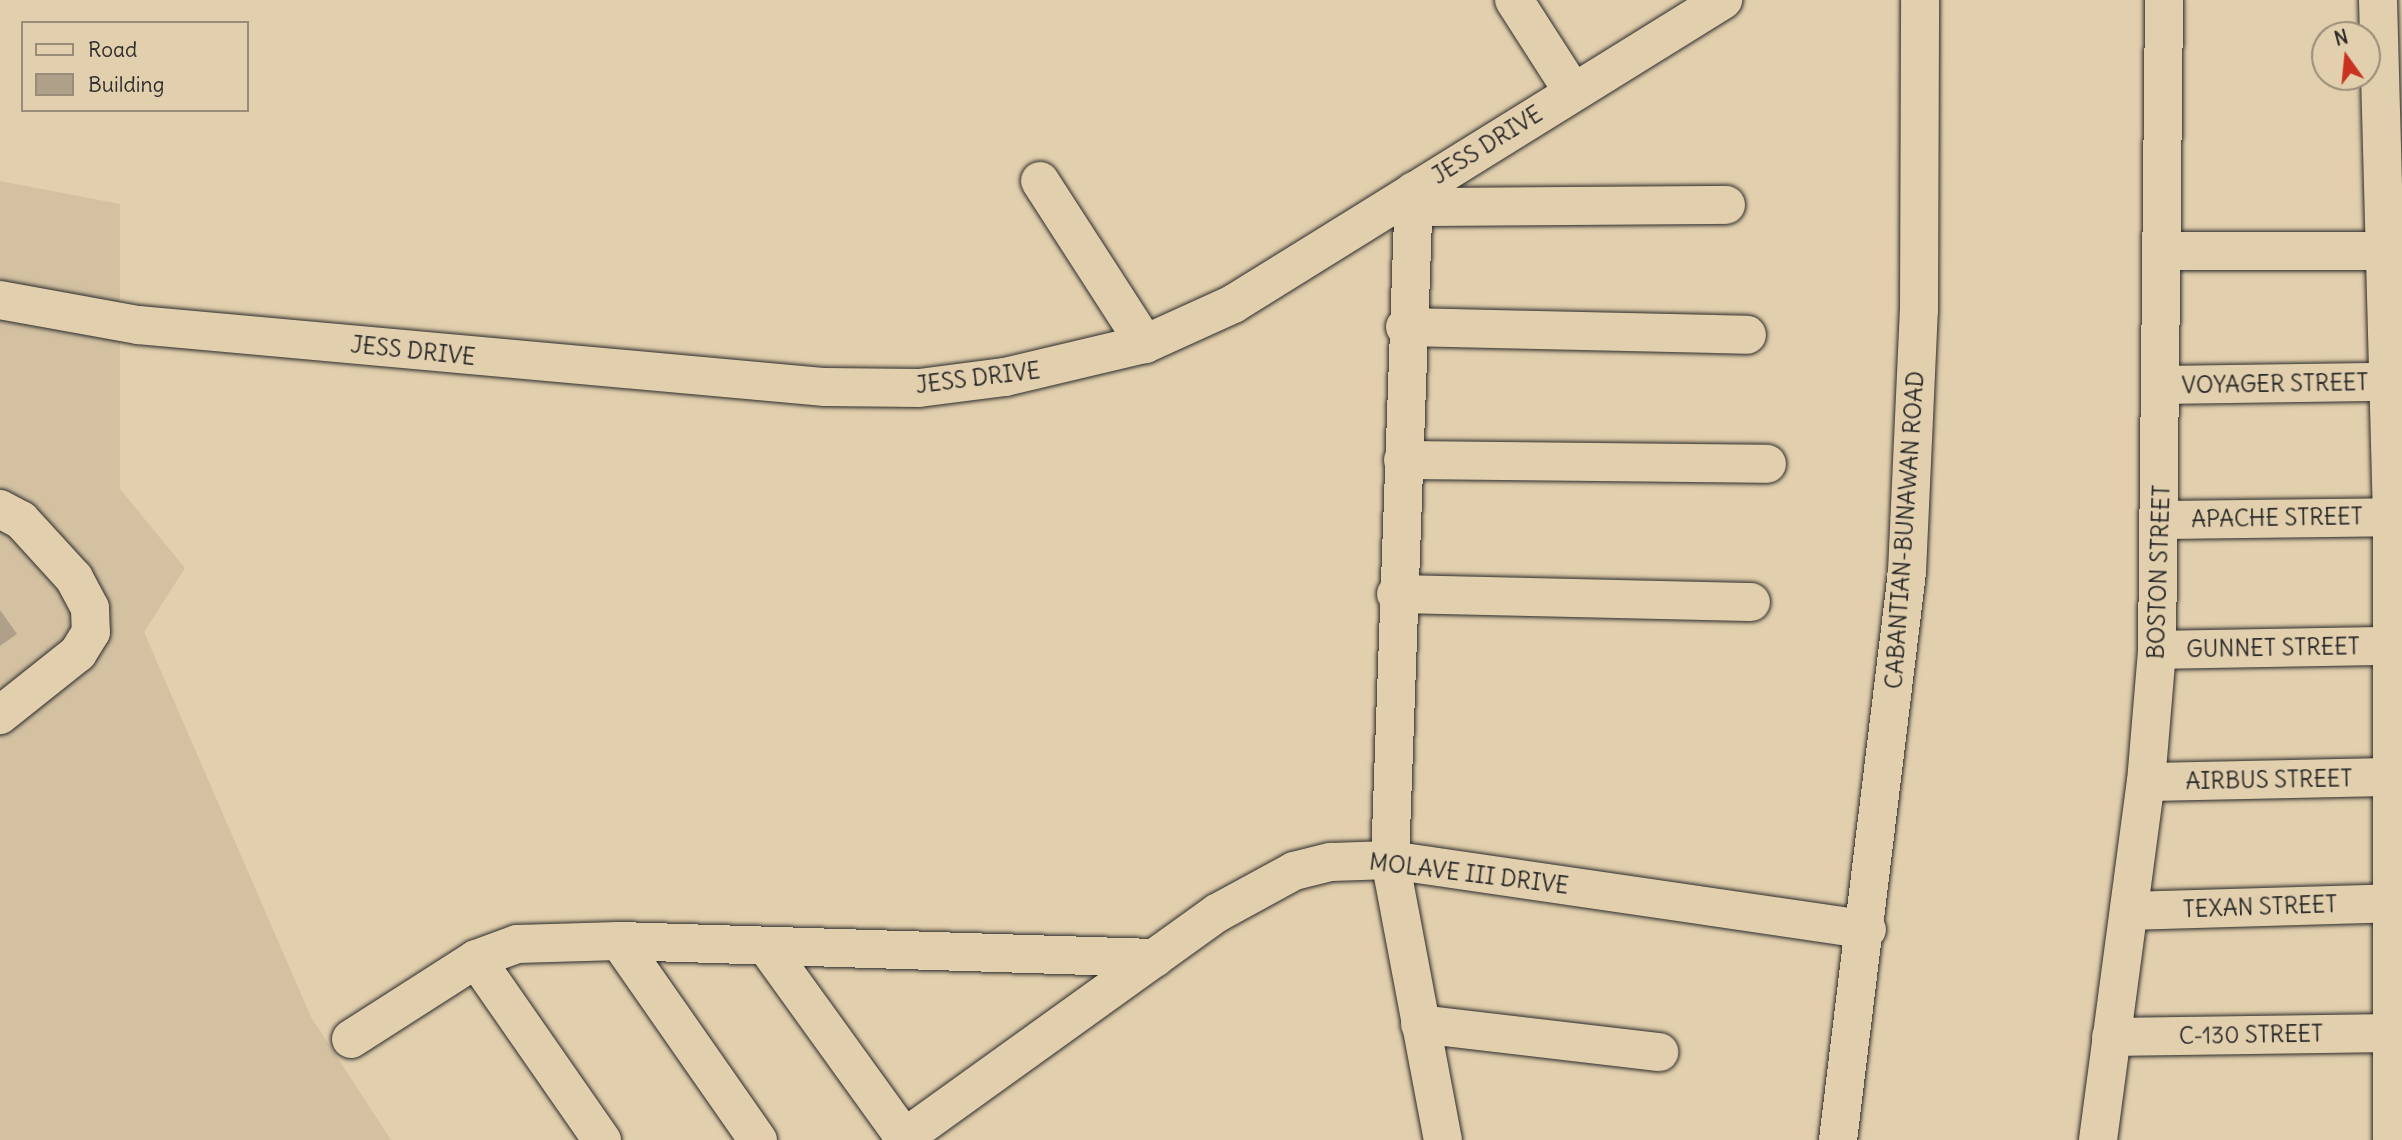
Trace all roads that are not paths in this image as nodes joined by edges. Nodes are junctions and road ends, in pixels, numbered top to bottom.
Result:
1 (1514, 0) edge
2 (1723, 0) edge
3 (1920, 0) edge
4 (2164, 0) edge
5 (2378, 0) edge
6 (1675, 12) edge
7 (1573, 92) junction
8 (1040, 181) dead end
9 (1413, 199) junction
10 (1726, 205) dead end
11 (2163, 251) junction
12 (2384, 251) junction
13 (0, 300) edge
14 (1405, 327) junction
15 (1747, 335) dead end
16 (1145, 344) junction
17 (2386, 382) junction
18 (2163, 385) junction
19 (1403, 460) junction
20 (1767, 464) dead end
21 (2395, 498) edge
22 (0, 509) edge
23 (2162, 520) junction
24 (1396, 594) junction
25 (1751, 602) dead end
26 (2389, 646) junction
27 (2157, 650) junction
28 (0, 715) edge
29 (2391, 777) junction
30 (2146, 782) junction
31 (1390, 860) junction
32 (2391, 903) junction
33 (2129, 911) junction
34 (1867, 930) junction
35 (619, 941) junction
36 (766, 946) junction
37 (476, 958) junction
38 (1155, 958) junction
39 (1420, 1024) junction
40 (2390, 1033) junction
41 (2111, 1037) junction
42 (351, 1039) dead end
43 (1659, 1052) dead end
44 (902, 1139) edge
45 (602, 1140) edge
46 (758, 1140) edge
47 (1443, 1140) edge
48 (1838, 1140) edge
49 (2098, 1140) edge
50 (2392, 1140) edge

1 - 7 street
2 - 6 street, JESS DRIVE
3 - 34 street, CABANTIAN-BUNAWAN ROAD
4 - 11 street, BOSTON STREET
5 - 12 street
6 - 7 street, JESS DRIVE
7 - 9 street, JESS DRIVE
8 - 16 street
9 - 10 street
9 - 14 street
9 - 16 street, JESS DRIVE
11 - 12 street
11 - 18 street, BOSTON STREET
12 - 17 street
13 - 16 street, JESS DRIVE
14 - 15 street
14 - 19 street
17 - 18 street, VOYAGER STREET
17 - 21 street
18 - 23 street, BOSTON STREET
19 - 20 street
19 - 24 street
21 - 23 street, APACHE STREET
21 - 26 street
22 - 28 street
23 - 27 street, BOSTON STREET
24 - 25 street
24 - 31 street
26 - 27 street, GUNNET STREET
26 - 29 street
27 - 30 street, BOSTON STREET
29 - 30 street, AIRBUS STREET
29 - 32 street
30 - 33 street, BOSTON STREET
31 - 34 street, MOLAVE III DRIVE
31 - 38 street, MOLAVE III DRIVE
31 - 39 street
32 - 33 street, TEXAN STREET
32 - 40 street
33 - 41 street, BOSTON STREET
34 - 48 street, CABANTIAN-BUNAWAN ROAD
35 - 36 street
35 - 37 street
35 - 46 street
36 - 38 street
36 - 44 street
37 - 42 street
37 - 45 street
38 - 44 street, MOLAVE III DRIVE
39 - 43 street
39 - 47 street
40 - 41 street, C-130 STREET
40 - 50 street
41 - 49 street, BOSTON STREET

